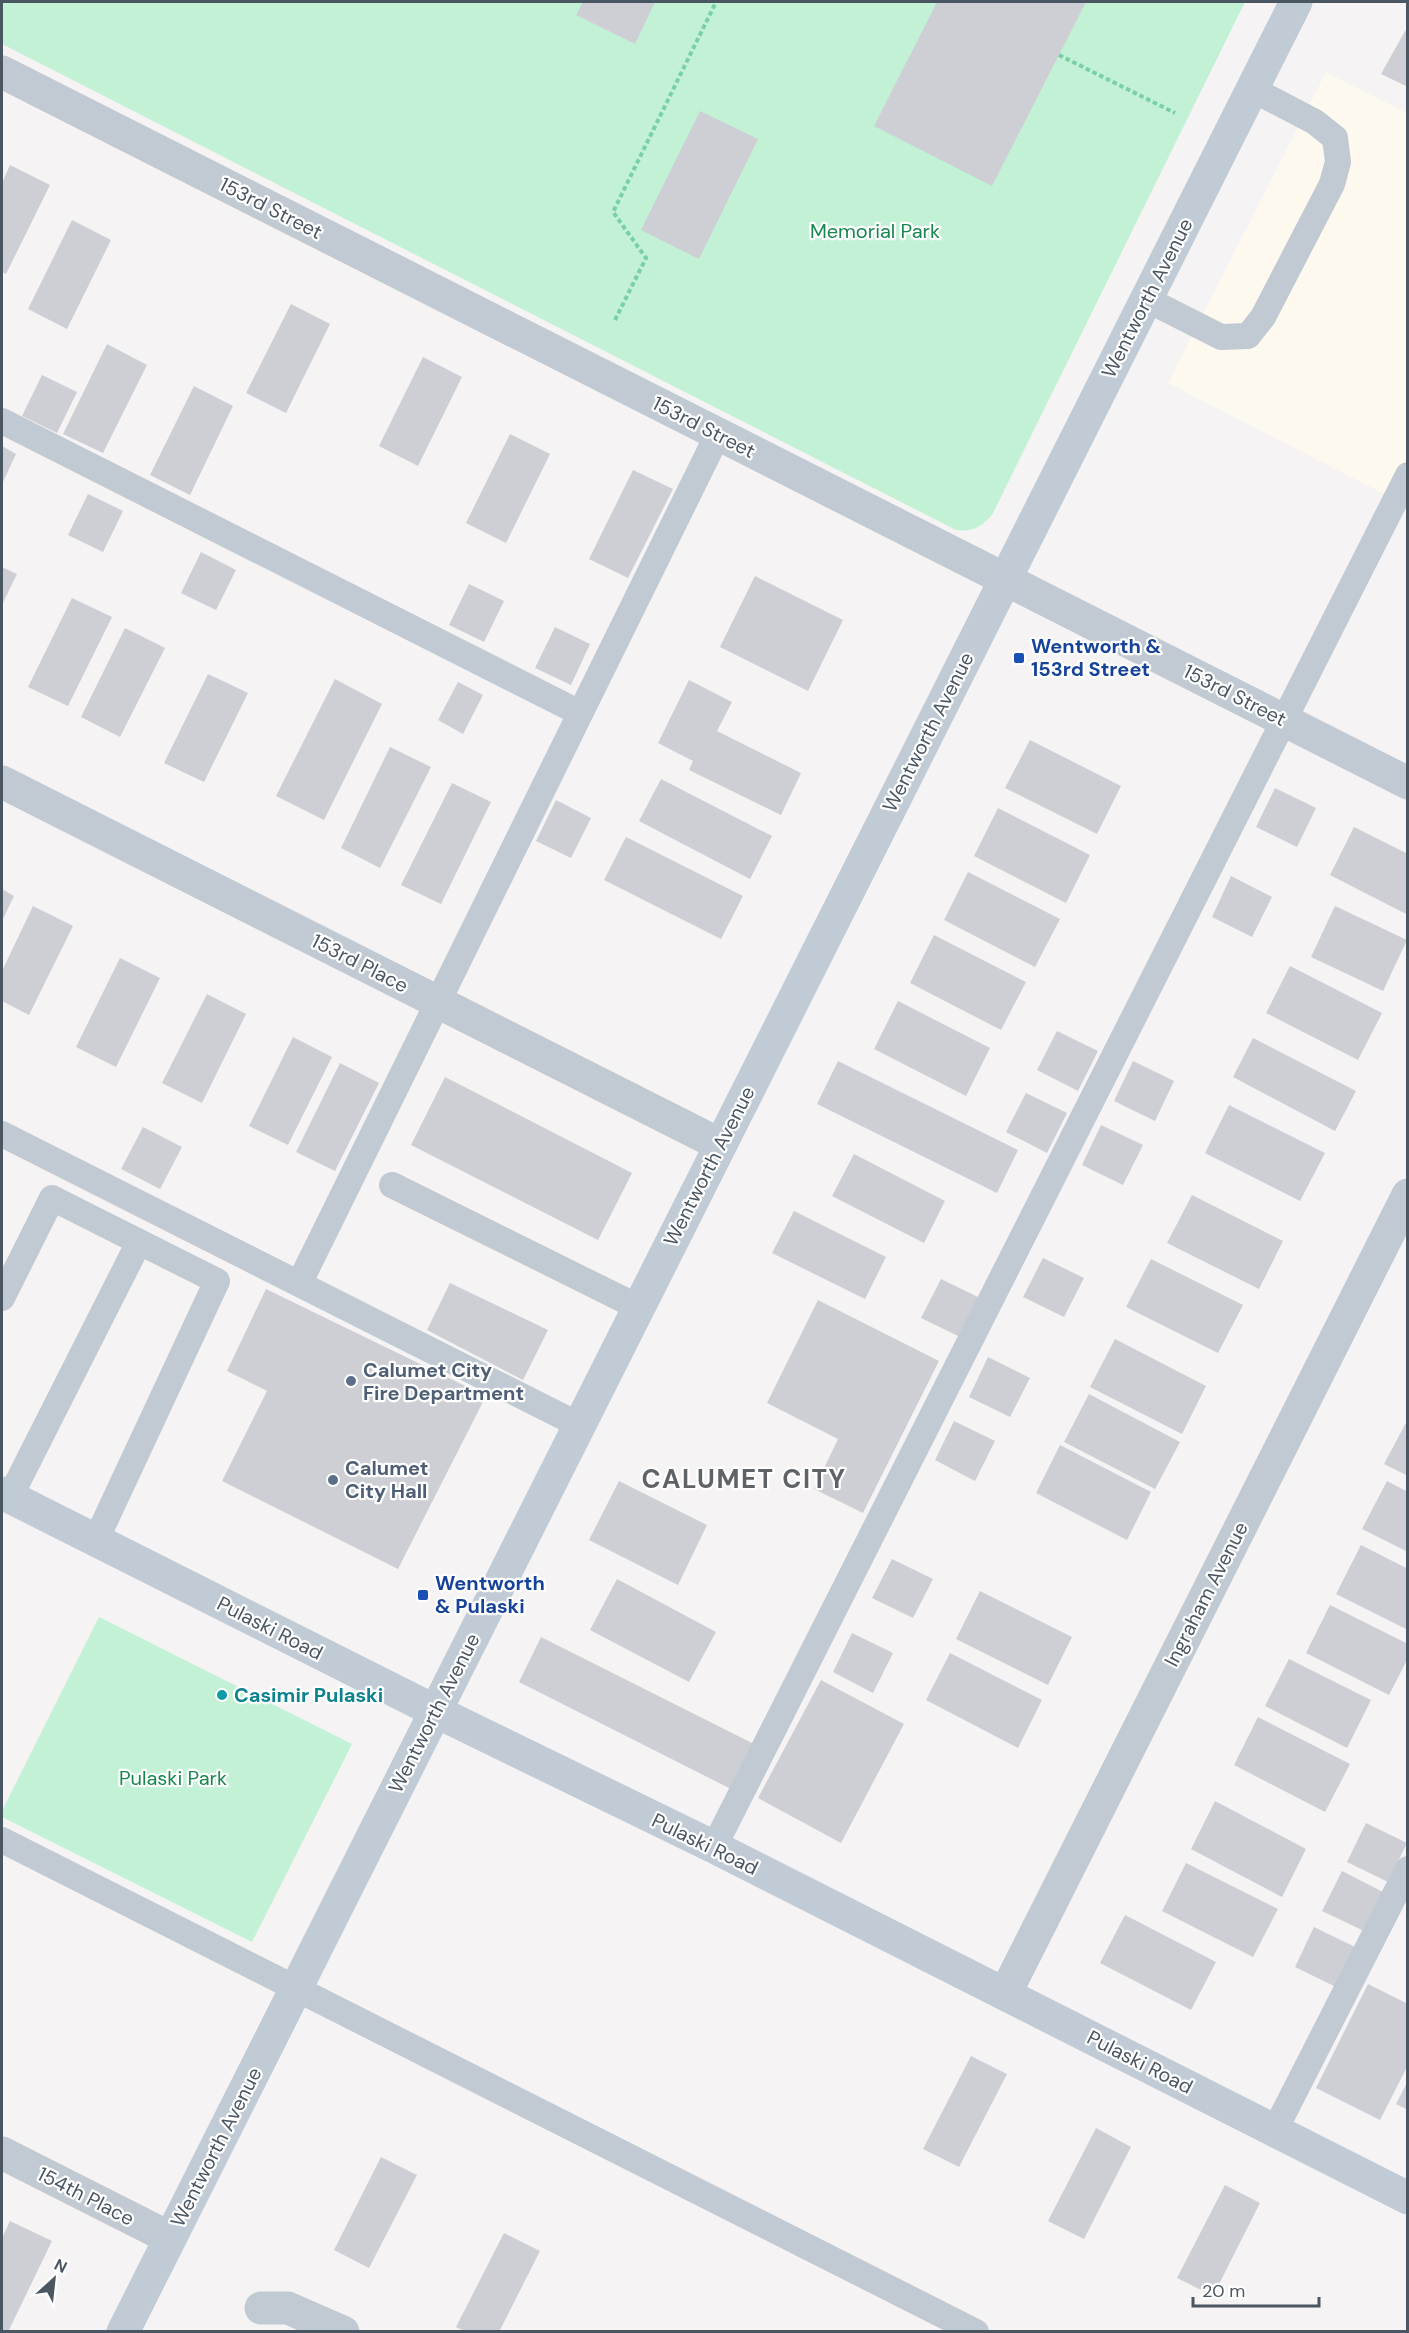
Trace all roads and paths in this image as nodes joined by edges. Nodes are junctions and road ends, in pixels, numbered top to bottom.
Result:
1 (716, 2) edge
2 (1296, 2) edge
3 (1059, 55) dead end
4 (2, 72) edge
5 (1252, 89) junction
6 (1175, 113) dead end
7 (1146, 299) junction
8 (615, 320) dead end
9 (2, 421) edge
10 (718, 434) junction
11 (1407, 476) edge
12 (1006, 579) junction
13 (580, 713) junction
14 (1284, 720) junction
15 (2, 782) edge
16 (1407, 783) edge
17 (438, 1002) junction
18 (2, 1134) edge
19 (719, 1144) junction
20 (392, 1185) dead end
21 (1407, 1195) edge
22 (139, 1242) junction
23 (299, 1284) junction
24 (2, 1298) edge
25 (638, 1307) junction
26 (579, 1425) junction
27 (6, 1495) edge
28 (96, 1540) junction
29 (435, 1711) junction
30 (2, 1840) edge
31 (714, 1847) junction
32 (1407, 1869) edge
33 (296, 1989) junction
34 (1005, 1994) junction
35 (1275, 2130) junction
36 (2, 2153) edge
37 (1407, 2198) edge
38 (170, 2238) junction
39 (261, 2308) dead end
40 (123, 2331) edge
41 (343, 2331) edge
42 (976, 2331) edge

1 - 8 path
2 - 5 street, Wentworth Avenue
3 - 6 path
4 - 10 street, 153rd Street
5 - 7 street, Wentworth Avenue
5 - 7 lane
7 - 12 street, Wentworth Avenue
9 - 13 lane
10 - 12 street, 153rd Street
10 - 13 lane
11 - 14 lane
12 - 14 street, 153rd Street
12 - 19 street, Wentworth Avenue
13 - 17 lane
14 - 16 street, 153rd Street
14 - 31 lane
15 - 17 street, 153rd Place
17 - 19 street, 153rd Place
17 - 23 lane
18 - 23 lane
19 - 25 street, Wentworth Avenue
20 - 25 lane
21 - 34 street, Ingraham Avenue
22 - 24 lane
22 - 27 lane
22 - 28 lane
23 - 26 lane
25 - 26 street, Wentworth Avenue
26 - 29 street, Wentworth Avenue
27 - 28 street, Pulaski Road
28 - 29 street, Pulaski Road
29 - 31 street, Pulaski Road
29 - 33 street, Wentworth Avenue
30 - 33 lane
31 - 34 street, Pulaski Road
32 - 35 lane
33 - 38 street, Wentworth Avenue
33 - 42 lane
34 - 35 street, Pulaski Road
35 - 37 street, Pulaski Road
36 - 38 street, 154th Place
38 - 40 street, Wentworth Avenue
39 - 41 street

